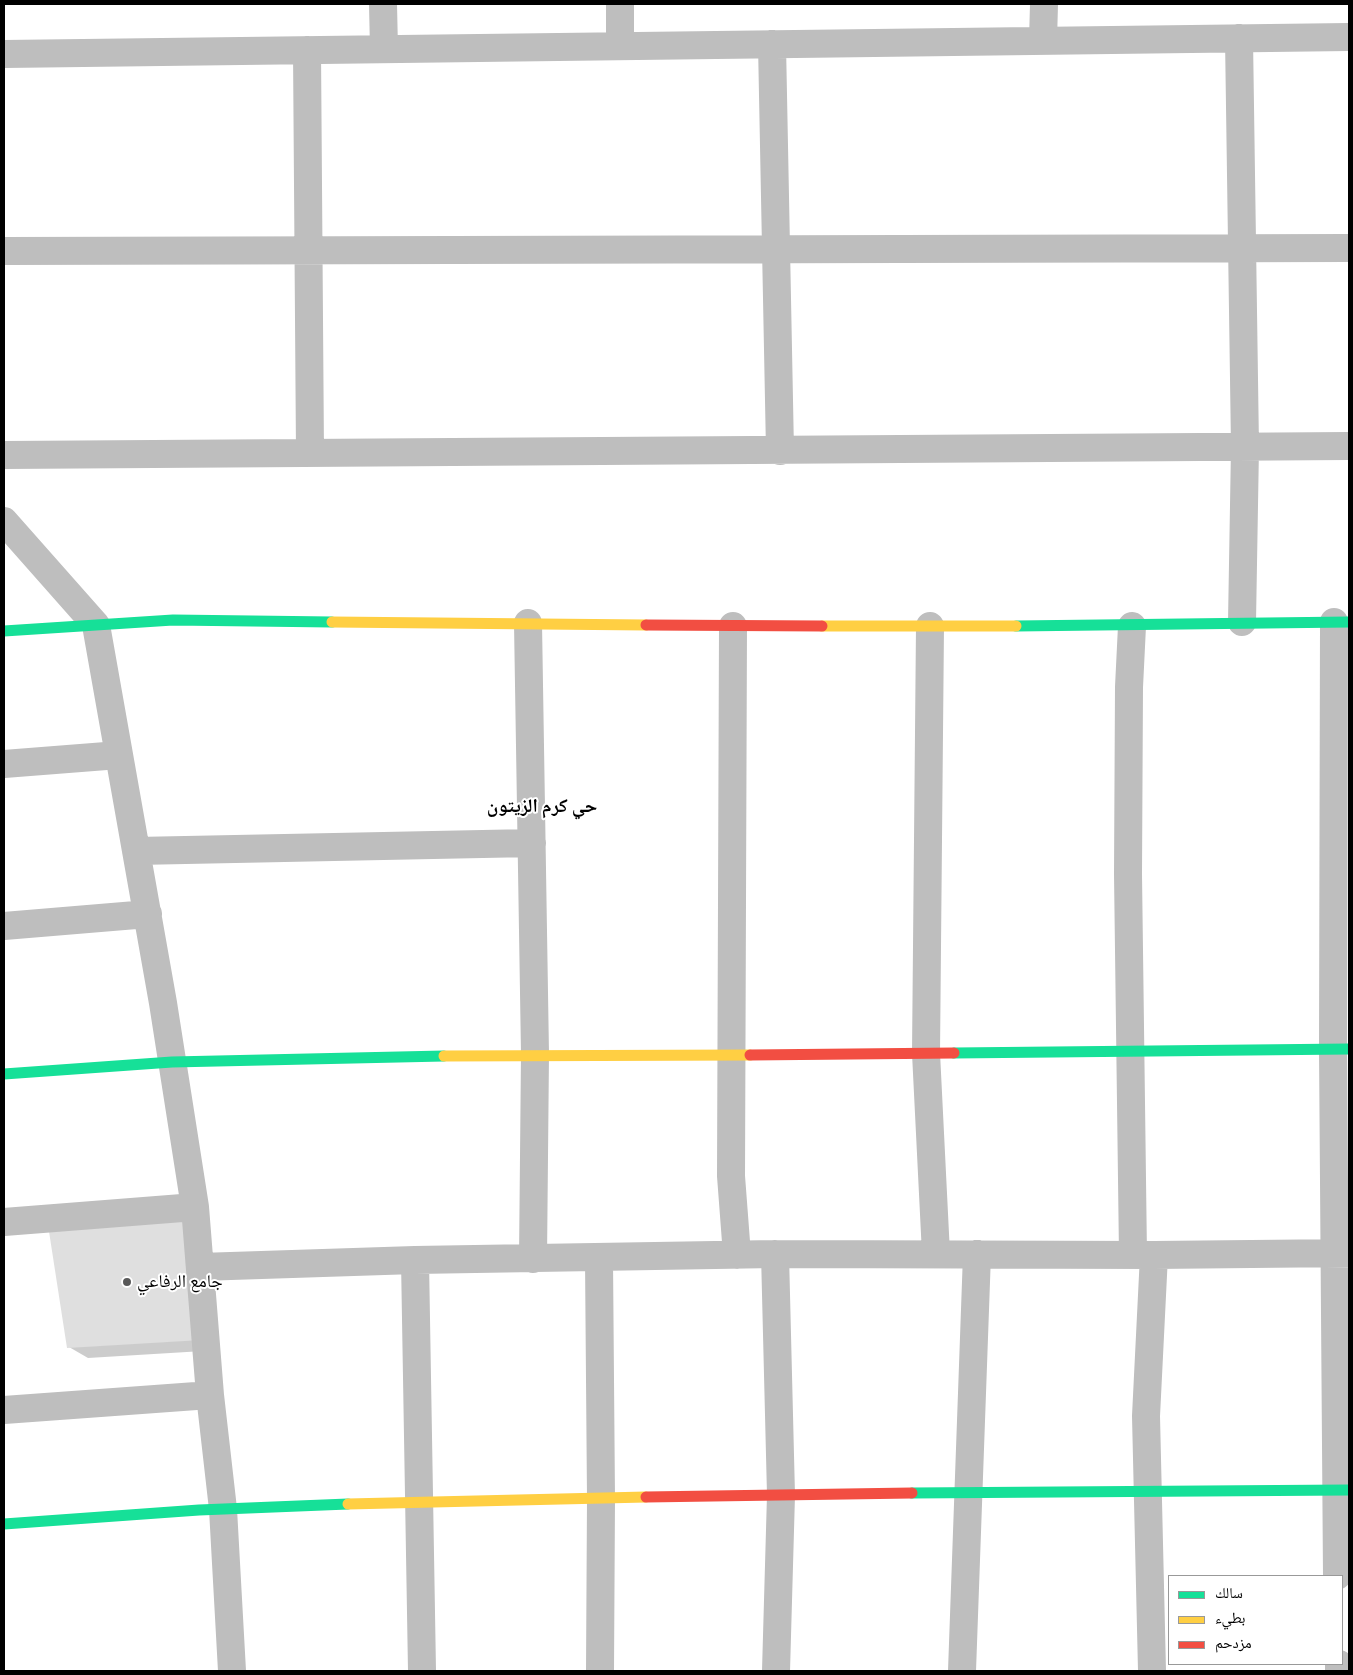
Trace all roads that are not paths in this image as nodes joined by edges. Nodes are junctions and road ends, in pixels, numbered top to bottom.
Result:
1 (383, 4) edge
2 (620, 4) edge
3 (1044, 4) edge
4 (1349, 37) edge
5 (1239, 38) junction
6 (1044, 41) junction
7 (772, 44) junction
8 (620, 46) junction
9 (384, 49) junction
10 (307, 50) junction
11 (4, 54) edge
12 (1242, 248) junction
13 (1349, 248) edge
14 (776, 249) junction
15 (308, 250) junction
16 (4, 251) edge
17 (1349, 446) edge
18 (1245, 447) junction
19 (780, 451) junction
20 (310, 453) junction
21 (4, 455) edge
22 (4, 522) edge
23 (1242, 622) junction
24 (1342, 622) edge
25 (528, 623) junction
26 (96, 625) junction
27 (733, 626) junction
28 (930, 626) junction
29 (1132, 626) junction
30 (4, 631) edge
31 (119, 755) junction
32 (1342, 758) edge
33 (4, 764) edge
34 (532, 843) junction
35 (136, 851) junction
36 (148, 914) junction
37 (4, 926) edge
38 (1341, 1050) edge
39 (1131, 1051) junction
40 (926, 1053) junction
41 (535, 1054) junction
42 (730, 1055) junction
43 (172, 1062) junction
44 (4, 1074) edge
45 (195, 1207) junction
46 (4, 1222) edge
47 (1342, 1252) edge
48 (775, 1254) junction
49 (936, 1254) junction
50 (977, 1254) junction
51 (737, 1255) junction
52 (1143, 1255) junction
53 (599, 1258) junction
54 (415, 1260) junction
55 (533, 1260) junction
56 (200, 1267) junction
57 (210, 1394) junction
58 (4, 1410) edge
59 (1342, 1490) edge
60 (1148, 1491) junction
61 (969, 1493) junction
62 (781, 1495) junction
63 (601, 1499) junction
64 (418, 1502) junction
65 (223, 1509) junction
66 (4, 1524) edge
67 (1337, 1575) edge
68 (232, 1671) edge
69 (422, 1671) edge
70 (600, 1671) edge
71 (776, 1671) edge
72 (962, 1671) edge
73 (1152, 1671) edge

1 - 9 street
2 - 8 street
3 - 6 street
4 - 5 street
5 - 6 street
5 - 12 street
6 - 7 street
7 - 8 street
7 - 14 street
8 - 9 street
9 - 10 street
10 - 11 street
10 - 15 street
12 - 13 street
12 - 14 street
12 - 18 street
14 - 15 street
14 - 19 street
15 - 16 street
15 - 20 street
17 - 18 street
18 - 19 street
18 - 23 street
19 - 20 street
20 - 21 street
22 - 26 street
23 - 24 street
23 - 29 street
24 - 32 street
25 - 26 street
25 - 27 street
25 - 34 street
26 - 30 street
26 - 31 street
27 - 28 street
27 - 42 street
28 - 29 street
28 - 40 street
29 - 39 street
31 - 33 street
31 - 35 street
32 - 38 street
34 - 35 street
34 - 41 street
35 - 36 street
36 - 37 street
36 - 43 street
38 - 39 street
38 - 47 street
39 - 40 street
39 - 52 street
40 - 42 street
40 - 49 street
41 - 42 street
41 - 43 street
41 - 55 street
42 - 51 street
43 - 44 street
43 - 45 street
45 - 46 street
45 - 56 street
47 - 52 street
47 - 59 street
48 - 49 street
48 - 51 street
48 - 62 street
49 - 50 street
50 - 52 street
50 - 61 street
51 - 53 street
52 - 60 street
53 - 55 street
53 - 63 street
54 - 55 street
54 - 56 street
54 - 64 street
56 - 57 street
57 - 58 street
57 - 65 street
59 - 60 street
59 - 67 street
60 - 61 street
60 - 73 street
61 - 62 street
61 - 72 street
62 - 63 street
62 - 71 street
63 - 64 street
63 - 70 street
64 - 65 street
64 - 69 street
65 - 66 street
65 - 68 street

